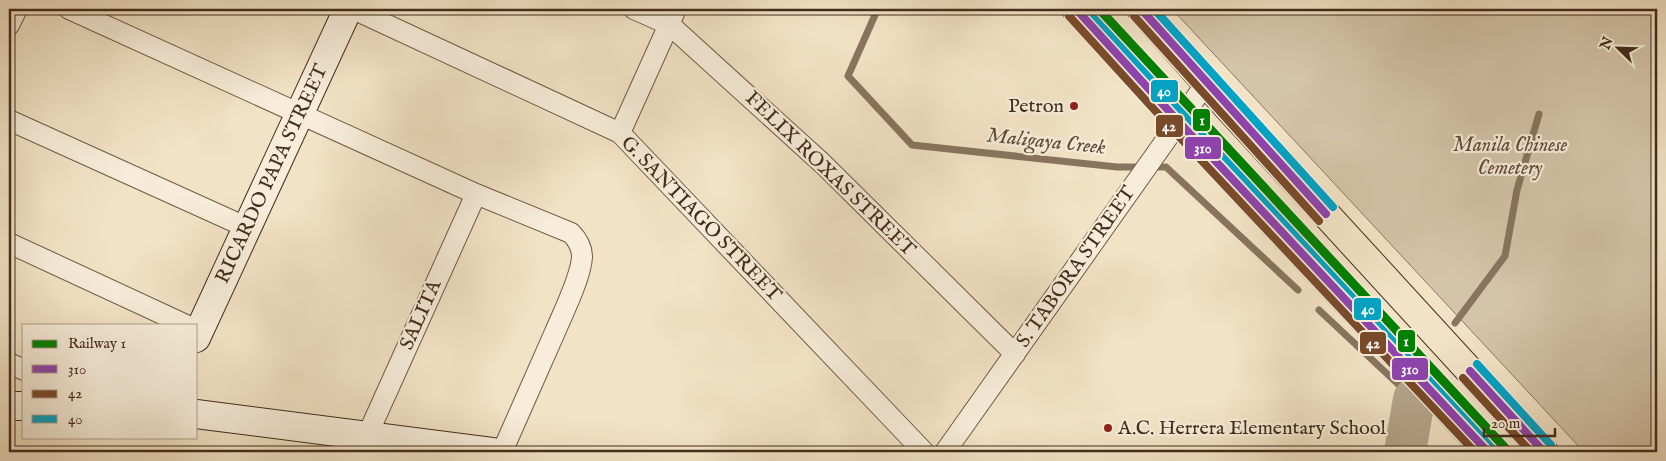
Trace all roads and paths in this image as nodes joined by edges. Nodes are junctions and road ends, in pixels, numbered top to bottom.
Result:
1 (17, 9) edge
2 (69, 9) edge
3 (348, 9) edge
4 (353, 9) edge
5 (634, 9) edge
6 (1076, 9) edge
7 (1141, 9) edge
8 (673, 17) edge
9 (9, 25) edge
10 (1206, 82) junction
11 (300, 114) junction
12 (9, 120) edge
13 (1178, 120) junction
14 (620, 133) junction
15 (476, 194) junction
16 (248, 228) junction
17 (9, 243) edge
18 (179, 324) edge
19 (198, 324) edge
20 (1015, 354) junction
21 (9, 363) edge
22 (22, 369) edge
23 (9, 406) edge
24 (22, 406) edge
25 (198, 414) edge
26 (367, 436) junction
27 (391, 446) edge
28 (492, 452) edge
29 (502, 452) edge
30 (924, 452) edge
31 (944, 452) edge
32 (1488, 452) edge
33 (1544, 452) edge

1 - 9 street
2 - 11 street
3 - 11 street, RICARDO PAPA STREET
4 - 14 street, G. SANTIAGO STREET
5 - 8 street, FELIX ROXAS STREET
6 - 13 main road
7 - 10 main road
8 - 14 street
8 - 20 street, FELIX ROXAS STREET
10 - 13 street, S. TABORA STREET
10 - 33 main road
11 - 15 street
11 - 16 street, RICARDO PAPA STREET
12 - 16 street
13 - 20 street, S. TABORA STREET
13 - 32 main road
14 - 30 street, G. SANTIAGO STREET
15 - 26 street, SALITA
15 - 29 street
16 - 19 street, RICARDO PAPA STREET
17 - 18 street
20 - 31 street, S. TABORA STREET
21 - 22 street
23 - 24 street
25 - 26 street
26 - 27 street
27 - 28 street

